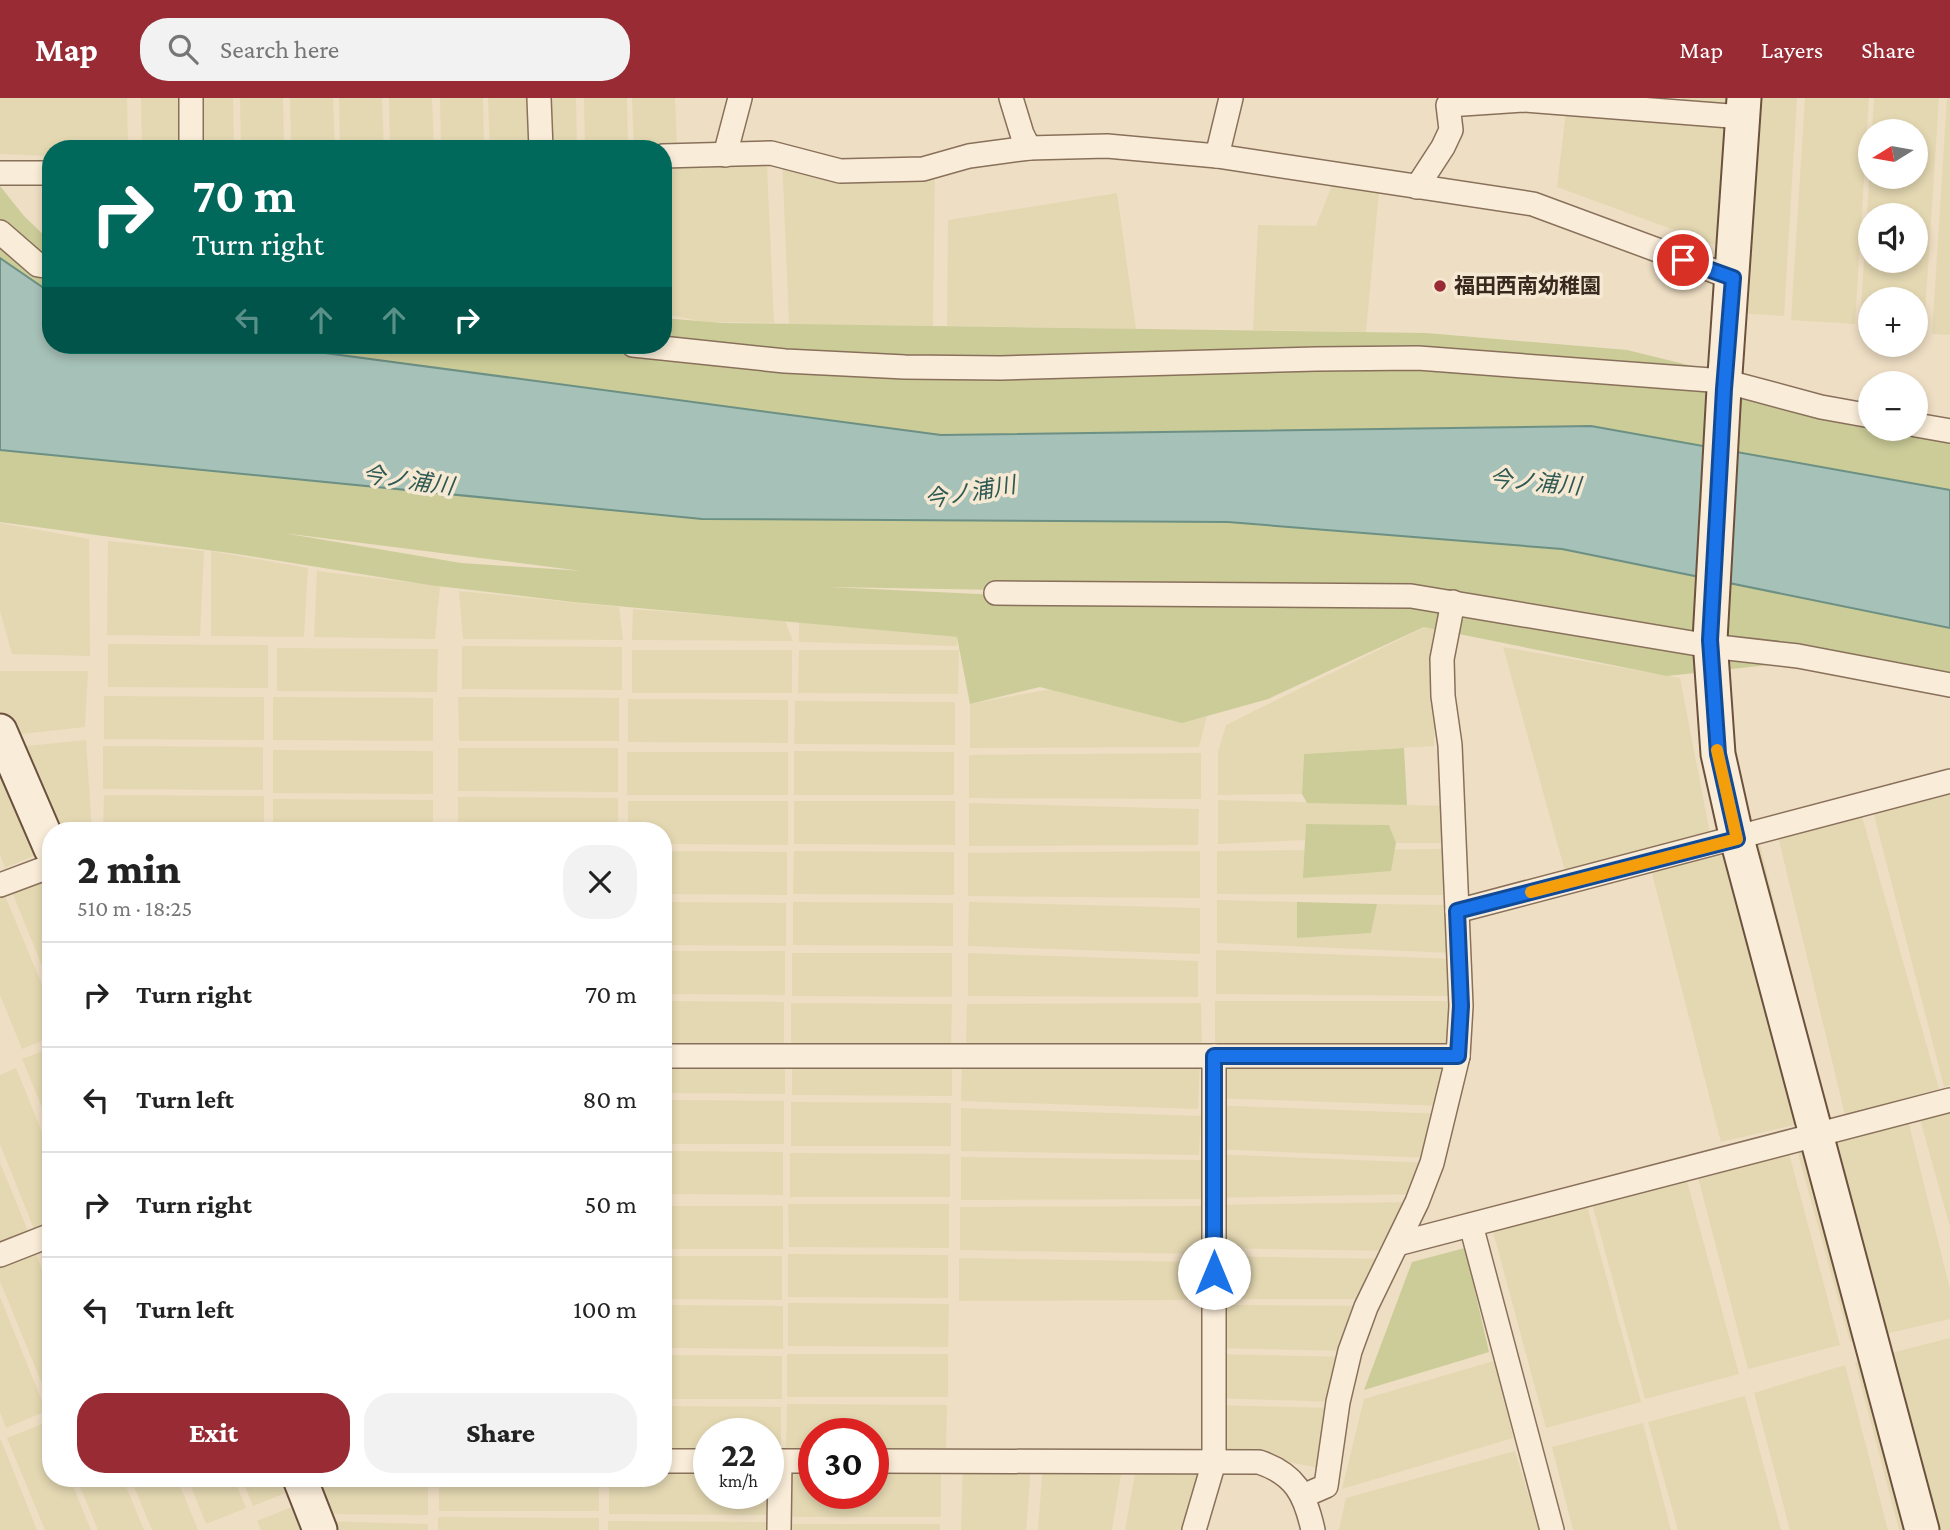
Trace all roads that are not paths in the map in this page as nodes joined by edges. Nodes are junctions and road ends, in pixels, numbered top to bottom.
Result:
1 (191, 98) edge
2 (539, 98) edge
3 (740, 98) edge
4 (1012, 98) edge
5 (1231, 98) edge
6 (1744, 107) edge
7 (191, 140) edge
8 (541, 140) edge
9 (1028, 148) junction
10 (725, 155) junction
11 (672, 156) edge
12 (1217, 156) junction
13 (0, 173) edge
14 (42, 173) edge
15 (1417, 187) junction
16 (0, 232) edge
17 (42, 266) edge
18 (1733, 278) junction
19 (672, 349) edge
20 (1724, 385) junction
21 (1858, 414) edge
22 (1928, 427) edge
23 (1950, 431) edge
24 (996, 593) dead end
25 (1454, 602) junction
26 (1710, 643) junction
27 (1950, 685) edge
28 (0, 730) edge
29 (1950, 781) edge
30 (42, 828) edge
31 (1737, 839) junction
32 (42, 870) edge
33 (0, 886) edge
34 (1457, 911) junction
35 (672, 1056) edge
36 (1214, 1056) junction
37 (1458, 1056) junction
38 (1950, 1100) edge
39 (1816, 1135) junction
40 (1471, 1225) junction
41 (42, 1239) edge
42 (1397, 1244) junction
43 (0, 1255) edge
44 (672, 1461) edge
45 (693, 1461) edge
46 (889, 1461) edge
47 (1214, 1462) junction
48 (303, 1487) edge
49 (1303, 1496) junction
50 (777, 1509) edge
51 (320, 1530) edge
52 (779, 1530) edge
53 (1194, 1530) edge
54 (1313, 1530) edge
55 (1552, 1530) edge
56 (1922, 1530) edge

1 - 7 street
2 - 8 street
3 - 10 street
4 - 9 street
5 - 12 street
6 - 15 street
6 - 18 street
9 - 10 street
9 - 12 street
10 - 11 street
12 - 15 street
13 - 14 street
15 - 18 street
16 - 17 street
18 - 20 street
19 - 20 street
20 - 21 street
20 - 26 street
22 - 23 street
24 - 25 street
25 - 26 street
25 - 34 street
26 - 27 street
26 - 31 street
28 - 30 street
29 - 31 street
31 - 34 street
31 - 39 street
32 - 33 street
34 - 37 street
35 - 36 street
36 - 37 street
36 - 47 street
37 - 42 street
38 - 39 street
39 - 40 street
39 - 56 street
40 - 42 street
40 - 55 street
41 - 43 street
42 - 49 street
44 - 45 street
46 - 47 street
47 - 49 street
47 - 53 street
48 - 51 street
49 - 54 street
50 - 52 street

